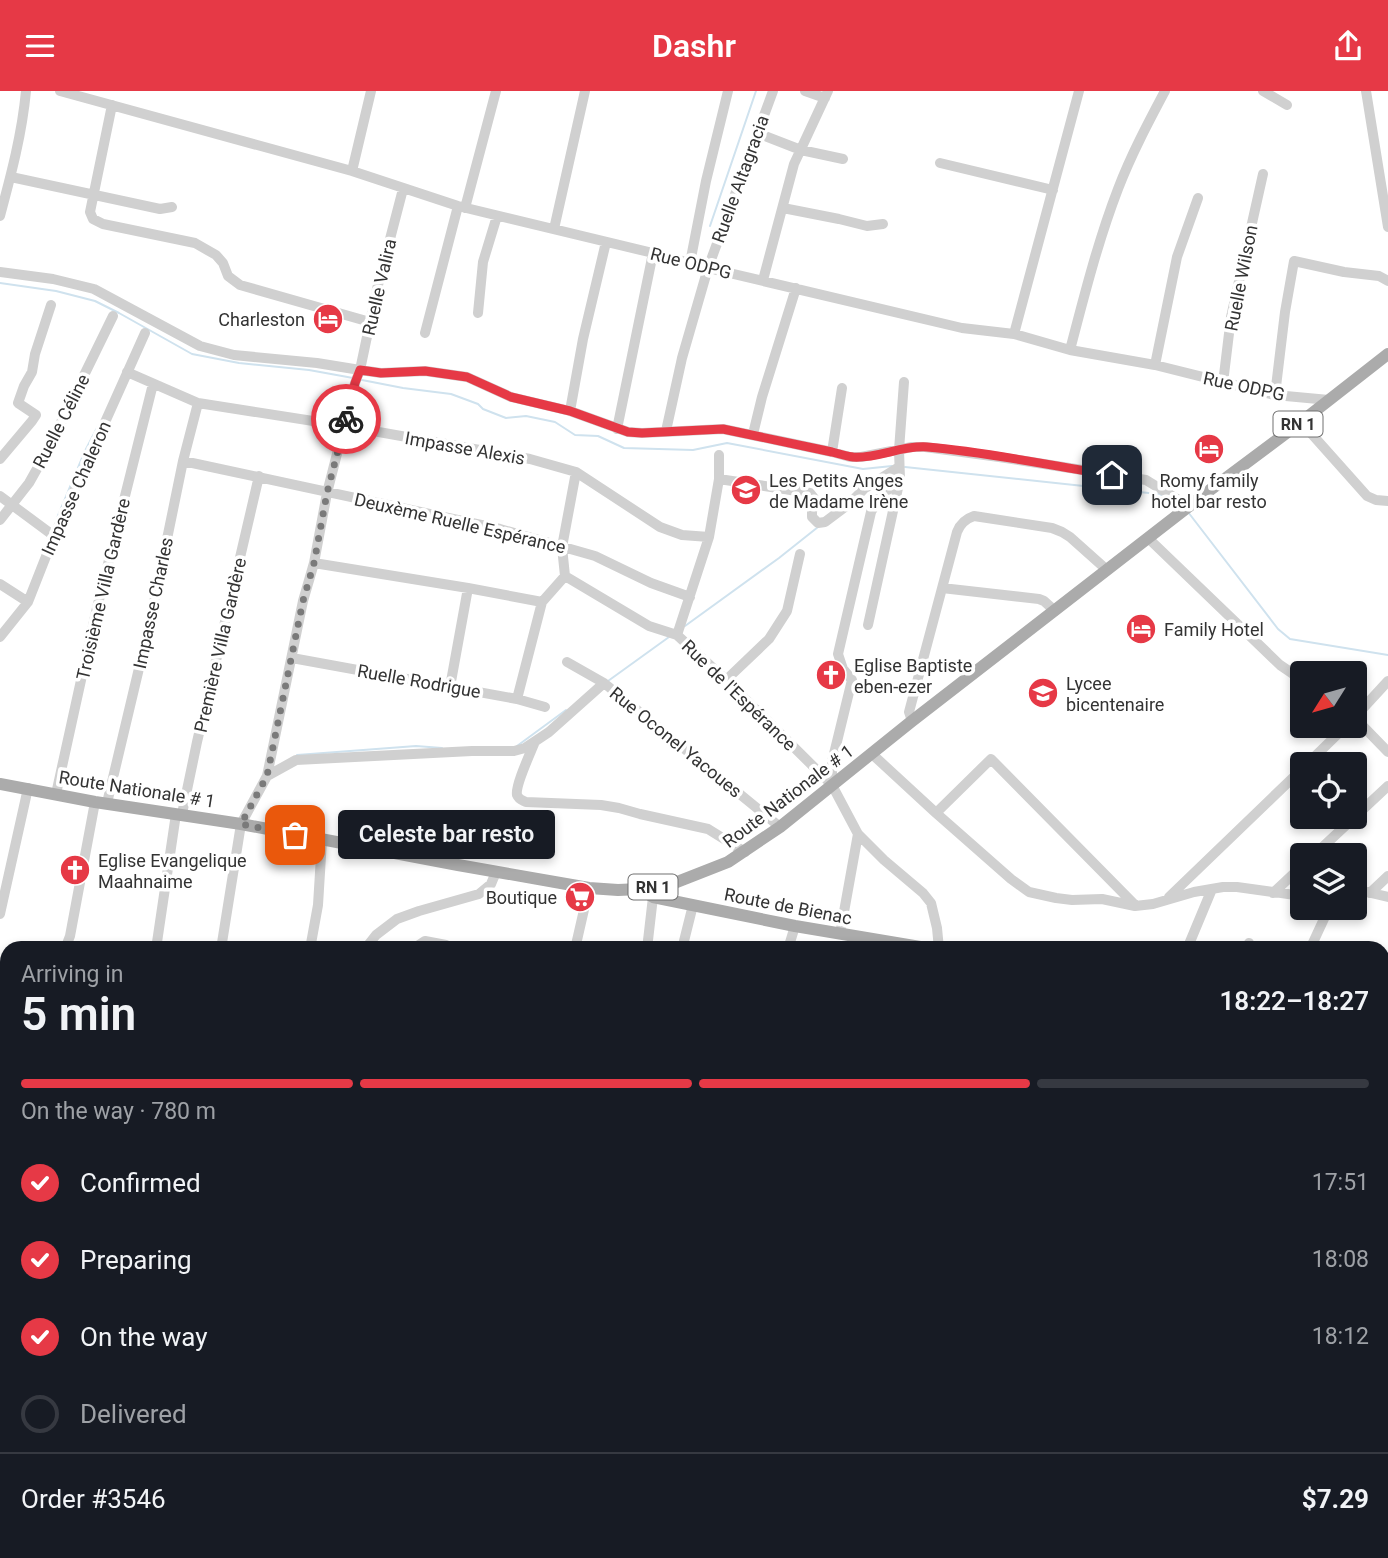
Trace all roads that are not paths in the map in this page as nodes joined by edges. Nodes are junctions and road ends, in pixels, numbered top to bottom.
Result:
1 (26, 91) edge
2 (60, 91) edge
3 (496, 91) edge
4 (585, 91) edge
5 (728, 91) edge
6 (773, 91) edge
7 (805, 91) edge
8 (1079, 91) edge
9 (1165, 91) edge
10 (1263, 91) edge
11 (1366, 91) edge
12 (367, 92) edge
13 (827, 94) edge
14 (112, 105) junction
15 (1287, 105) dead end
16 (757, 133) junction
17 (801, 150) junction
18 (843, 159) dead end
19 (940, 163) dead end
20 (352, 171) junction
21 (1263, 174) dead end
22 (11, 177) junction
23 (403, 189) junction
24 (1053, 190) junction
25 (93, 195) junction
26 (1198, 198) dead end
27 (172, 207) dead end
28 (462, 207) junction
29 (783, 208) junction
30 (0, 216) edge
31 (496, 216) junction
32 (883, 224) dead end
33 (1388, 227) edge
34 (554, 229) junction
35 (606, 241) junction
36 (653, 253) junction
37 (690, 263) junction
38 (708, 268) junction
39 (0, 272) edge
40 (763, 280) junction
41 (1388, 281) edge
42 (796, 288) junction
43 (51, 305) dead end
44 (478, 313) dead end
45 (113, 316) dead end
46 (370, 322) junction
47 (145, 333) dead end
48 (425, 333) dead end
49 (1014, 334) junction
50 (1070, 350) junction
51 (1388, 354) edge
52 (1155, 365) junction
53 (360, 370) junction
54 (127, 372) junction
55 (904, 382) dead end
56 (1223, 383) junction
57 (153, 384) junction
58 (842, 389) dead end
59 (1275, 395) junction
60 (1329, 400) junction
61 (198, 403) junction
62 (570, 411) junction
63 (1301, 422) junction
64 (345, 426) junction
65 (617, 429) junction
66 (666, 431) junction
67 (753, 434) junction
68 (899, 450) junction
69 (832, 452) junction
70 (719, 455) dead end
71 (0, 459) edge
72 (183, 461) junction
73 (899, 467) junction
74 (576, 472) junction
75 (259, 476) junction
76 (719, 479) junction
77 (900, 479) junction
78 (327, 493) junction
79 (0, 496) edge
80 (1388, 501) edge
81 (12, 505) junction
82 (1190, 506) junction
83 (0, 520) edge
84 (54, 536) junction
85 (709, 537) junction
86 (1148, 538) junction
87 (562, 547) junction
88 (800, 554) dead end
89 (314, 563) junction
90 (1107, 570) junction
91 (565, 576) junction
92 (0, 584) edge
93 (942, 587) junction
94 (467, 588) junction
95 (690, 597) junction
96 (28, 602) junction
97 (542, 602) junction
98 (1055, 611) junction
99 (868, 625) dead end
100 (677, 635) junction
101 (0, 637) edge
102 (292, 658) junction
103 (567, 662) dead end
104 (1290, 672) edge
105 (726, 680) junction
106 (1388, 681) edge
107 (604, 683) junction
108 (450, 687) junction
109 (517, 699) junction
110 (1367, 704) edge
111 (545, 707) dead end
112 (912, 721) junction
113 (1367, 730) edge
114 (1333, 739) edge
115 (534, 744) junction
116 (1319, 752) edge
117 (1388, 752) edge
118 (873, 754) junction
119 (267, 776) junction
120 (1290, 781) edge
121 (0, 783) edge
122 (832, 785) junction
123 (1388, 786) edge
124 (28, 788) junction
125 (56, 794) junction
126 (101, 802) junction
127 (936, 813) junction
128 (179, 814) junction
129 (780, 827) junction
130 (239, 833) junction
131 (858, 834) junction
132 (322, 840) junction
133 (1327, 843) edge
134 (745, 852) junction
135 (496, 871) junction
136 (1388, 876) edge
137 (1290, 877) edge
138 (589, 888) junction
139 (640, 889) junction
140 (1212, 890) junction
141 (1367, 892) edge
142 (1273, 893) junction
143 (1370, 893) junction
144 (1290, 895) edge
145 (653, 897) junction
146 (1388, 897) edge
147 (1166, 900) junction
148 (693, 905) junction
149 (1136, 906) junction
150 (0, 914) edge
151 (1323, 920) edge
152 (795, 926) junction
153 (840, 933) junction
154 (68, 941) edge
155 (157, 941) edge
156 (222, 941) edge
157 (311, 941) edge
158 (371, 941) edge
159 (577, 941) edge
160 (648, 941) edge
161 (684, 941) edge
162 (790, 941) edge
163 (862, 941) edge
164 (938, 941) edge
165 (1190, 941) edge
166 (1314, 941) edge

1 - 22 street
2 - 14 street, Rue ODPG
3 - 28 street
4 - 34 street
5 - 37 street
6 - 16 street, Ruelle Altagracia
7 - 13 street
8 - 24 street
9 - 50 street
10 - 15 street
11 - 33 street
12 - 20 street
13 - 17 street
14 - 20 street, Rue ODPG
14 - 25 street
16 - 17 street
16 - 38 street, Ruelle Altagracia
17 - 18 street
17 - 29 street
19 - 24 street
20 - 23 street, Rue ODPG
21 - 56 street, Ruelle Wilson
22 - 25 street
22 - 30 street
23 - 28 street, Rue ODPG
23 - 46 street, Ruelle Valira
24 - 49 street
25 - 27 street
25 - 46 street
26 - 52 street
28 - 31 street, Rue ODPG
28 - 48 street
29 - 32 street
29 - 40 street
31 - 34 street, Rue ODPG
31 - 44 street
34 - 35 street, Rue ODPG
35 - 36 street, Rue ODPG
35 - 62 street
36 - 37 street, Rue ODPG
36 - 65 street
37 - 38 street, Rue ODPG
38 - 40 street, Rue ODPG
38 - 66 street, Ruelle Altagracia
39 - 53 street
40 - 42 street, Rue ODPG
41 - 59 street
42 - 49 street, Rue ODPG
42 - 67 street
43 - 71 street
45 - 81 street, Ruelle Céline
46 - 53 street, Ruelle Valira
47 - 54 street, Impasse Chaleron
49 - 50 street, Rue ODPG
50 - 52 street, Rue ODPG
51 - 60 main road, Route Nationale # 1 / RN 1
52 - 56 street, Rue ODPG
53 - 62 street
53 - 64 street, Ruelle Valira
54 - 57 street, Impasse Alexis
54 - 84 street, Impasse Chaleron
55 - 68 street
56 - 59 street, Rue ODPG
57 - 61 street, Impasse Alexis
57 - 125 street, Troisième Villa Gardère
58 - 69 street
59 - 60 street, Rue ODPG
60 - 63 main road, Route Nationale # 1 / RN 1
61 - 64 street, Impasse Alexis
61 - 72 street, Impasse Charles
62 - 65 street
63 - 80 street
63 - 82 main road, Route Nationale # 1 / RN 1
64 - 74 street, Impasse Alexis
64 - 78 street, Ruelle Valira
65 - 66 street
66 - 67 street
67 - 69 street
68 - 69 street
68 - 73 street
68 - 82 street
70 - 76 street
72 - 75 street, Deuxème Ruelle Espérance
72 - 126 street, Impasse Charles
73 - 76 street
73 - 77 street
74 - 85 street, Impasse Alexis
74 - 87 street
75 - 78 street, Deuxème Ruelle Espérance
75 - 128 street, Première Villa Gardère
76 - 85 street
77 - 99 street
77 - 122 street
78 - 87 street, Deuxème Ruelle Espérance
78 - 89 street, Ruelle Valira
79 - 81 street
81 - 83 street, Ruelle Céline
81 - 84 street
82 - 86 main road, Route Nationale # 1 / RN 1
84 - 96 street, Impasse Chaleron
85 - 95 street
86 - 90 main road, Route Nationale # 1 / RN 1
86 - 104 street
87 - 91 street
87 - 95 street, Deuxème Ruelle Espérance
88 - 105 street
89 - 94 street
89 - 102 street, Ruelle Valira
90 - 93 street
90 - 98 main road, Route Nationale # 1 / RN 1
91 - 97 street
91 - 100 street
92 - 96 street
93 - 98 street
93 - 112 street
94 - 97 street
94 - 108 street
95 - 100 street
96 - 101 street, Impasse Chaleron
97 - 109 street
98 - 112 main road, Route Nationale # 1 / RN 1
100 - 105 street, Rue de l'Espérance
102 - 108 street, Ruelle Rodrigue
102 - 119 street, Ruelle Valira
103 - 107 street, Rue Oconel Yacoues
105 - 122 street, Rue de l'Espérance
106 - 110 street
107 - 115 street
107 - 129 street, Rue Oconel Yacoues
108 - 109 street, Ruelle Rodrigue
109 - 111 street, Ruelle Rodrigue
112 - 118 main road, Route Nationale # 1 / RN 1
113 - 117 street
114 - 116 street
115 - 119 street
115 - 134 street
118 - 122 main road, Route Nationale # 1 / RN 1
118 - 127 street
119 - 130 street, Ruelle Valira
120 - 147 street
121 - 124 main road, Route Nationale # 1 / RN 1
122 - 129 main road, Route Nationale # 1 / RN 1
122 - 131 street, Rue de l'Espérance
123 - 133 street
124 - 125 main road, Route Nationale # 1 / RN 1
124 - 150 street
125 - 126 main road, Route Nationale # 1 / RN 1
126 - 128 main road, Route Nationale # 1 / RN 1
126 - 154 street, Impasse Charles
127 - 149 street
127 - 149 street
128 - 130 main road, Route Nationale # 1 / RN 1
128 - 155 street, Première Villa Gardère
129 - 134 main road, Route Nationale # 1 / RN 1
130 - 132 main road, Route Nationale # 1 / RN 1
130 - 156 street, Ruelle Valira
131 - 153 street
131 - 164 street, Rue de l'Espérance
132 - 135 main road, Route Nationale # 1 / RN 1
132 - 157 street
134 - 139 main road, Route Nationale # 1 / RN 1
135 - 138 main road, Route Nationale # 1 / RN 1
135 - 158 street
136 - 143 street
137 - 142 street
138 - 139 main road, Route Nationale # 1 / RN 1
138 - 159 street
139 - 145 main road, Route de Bienac
140 - 142 street
140 - 147 street
140 - 165 street
141 - 143 street
142 - 144 street
143 - 146 street
145 - 148 main road, Route de Bienac
145 - 160 street
147 - 149 street
148 - 152 main road, Route de Bienac
148 - 161 street
151 - 166 street
152 - 153 main road, Route de Bienac
152 - 162 street
153 - 163 main road, Route de Bienac

